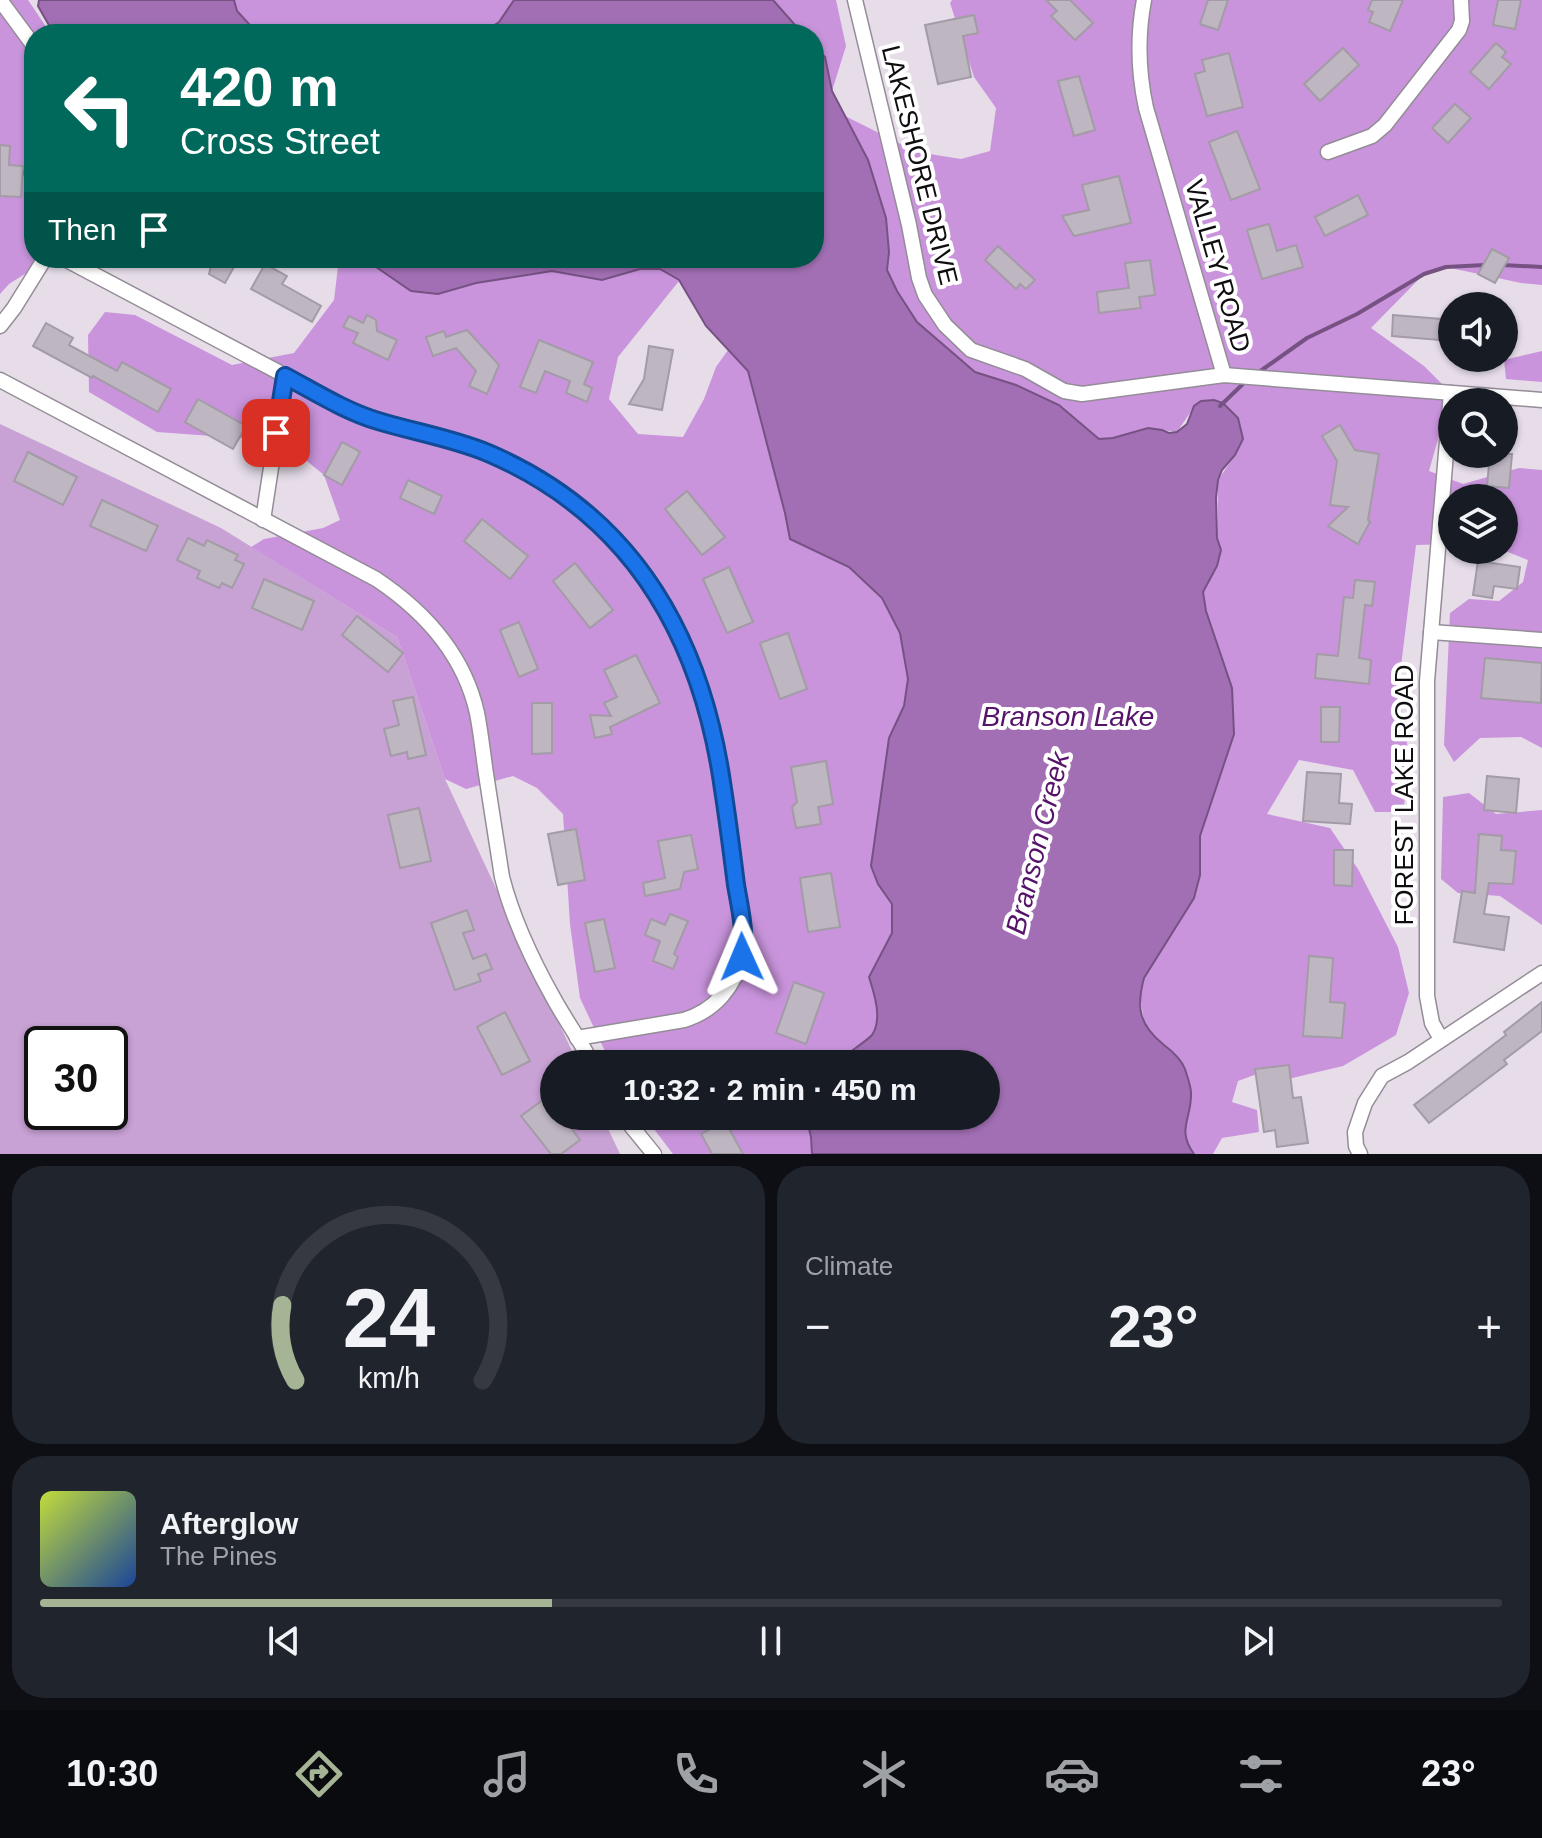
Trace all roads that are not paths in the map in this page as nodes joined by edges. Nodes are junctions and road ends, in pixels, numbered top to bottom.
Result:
1 (0, 0) edge
2 (855, 0) edge
3 (1144, 0) edge
4 (1461, 0) edge
5 (24, 32) edge
6 (1328, 152) dead end
7 (39, 268) edge
8 (82, 268) edge
9 (0, 326) edge
10 (1224, 375) junction
11 (285, 376) junction
12 (0, 380) edge
13 (1438, 392) edge
14 (1518, 398) edge
15 (1542, 400) edge
16 (1445, 468) edge
17 (263, 520) junction
18 (1431, 632) junction
19 (1542, 640) edge
20 (1542, 973) edge
21 (577, 1038) junction
22 (1441, 1039) junction
23 (584, 1050) edge
24 (634, 1130) edge
25 (654, 1154) edge
26 (1360, 1154) edge

1 - 5 street
2 - 10 street, LAKESHORE DRIVE
3 - 10 street, VALLEY ROAD
4 - 6 street
7 - 9 street
8 - 11 street
10 - 13 street, VALLEY ROAD
11 - 17 street
11 - 21 street
12 - 17 street
14 - 15 street, VALLEY ROAD
16 - 18 street, FOREST LAKE ROAD
17 - 21 street
18 - 19 street
18 - 22 street, FOREST LAKE ROAD
20 - 22 street
21 - 23 street
22 - 26 street
24 - 25 street

